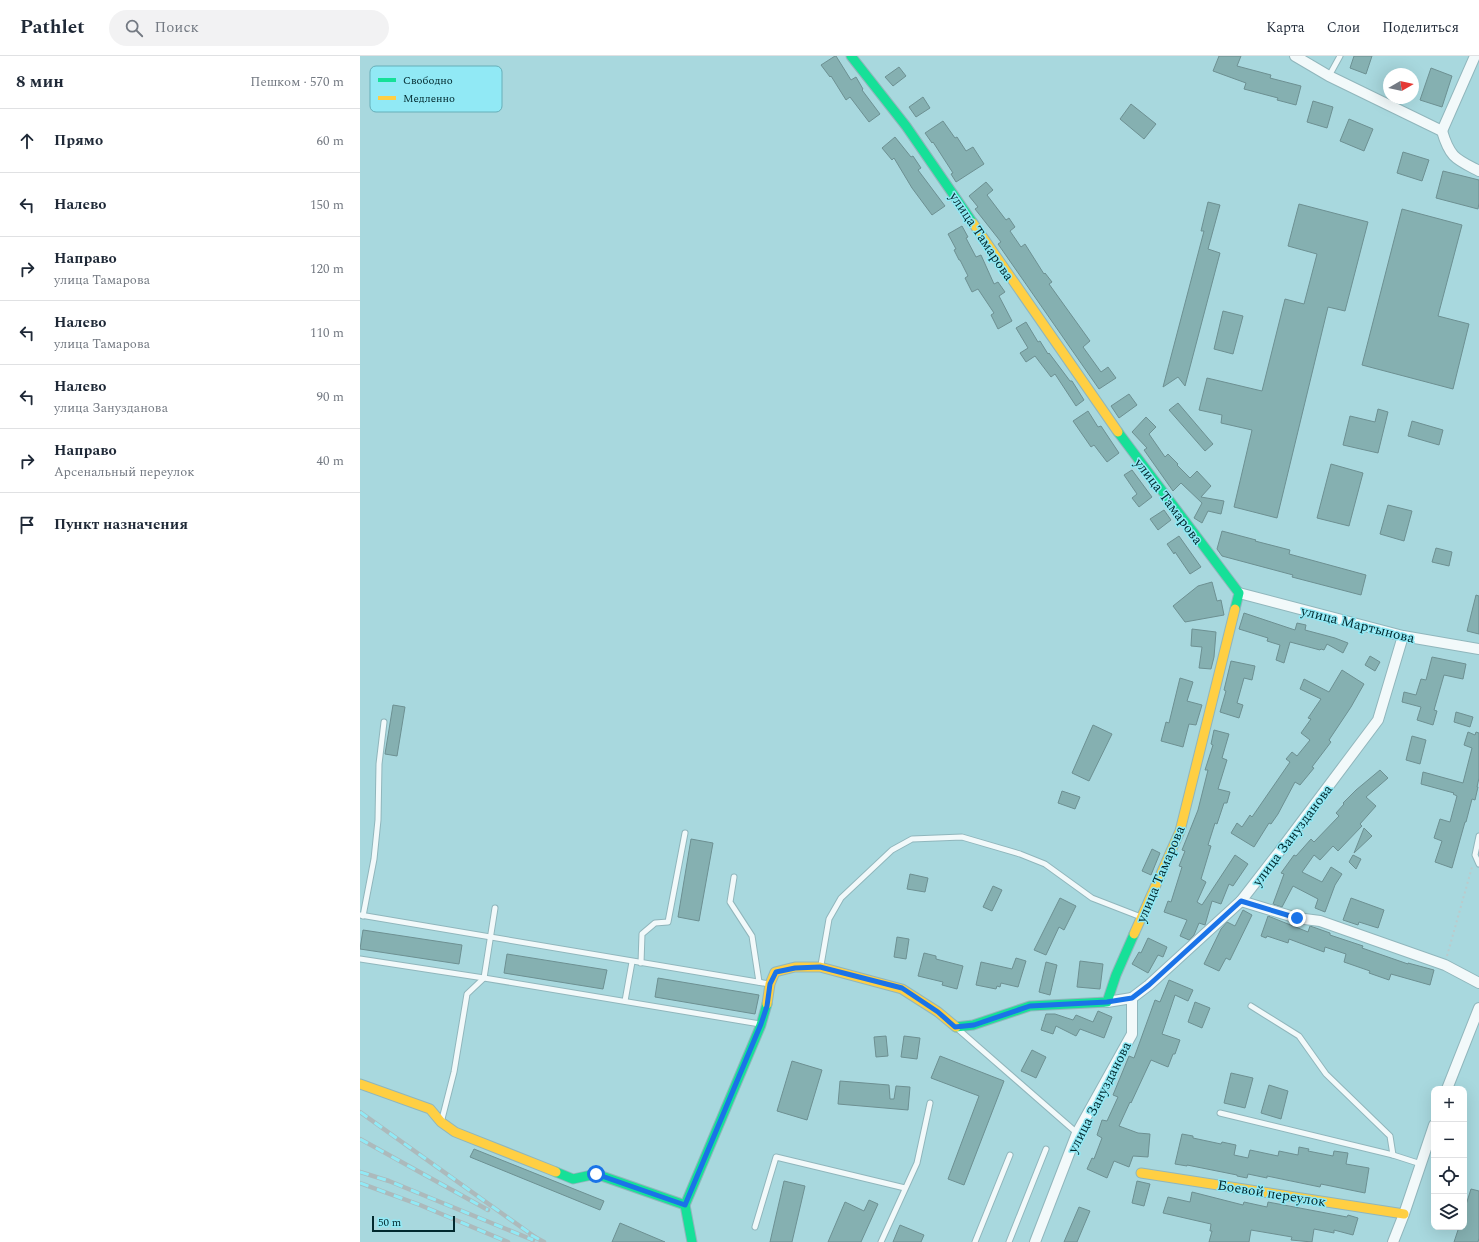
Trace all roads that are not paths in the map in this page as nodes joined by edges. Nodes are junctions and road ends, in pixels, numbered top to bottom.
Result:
1 (851, 56) edge
2 (1295, 56) edge
3 (1340, 56) edge
4 (1475, 56) edge
5 (1329, 76) junction
6 (1442, 131) junction
7 (1479, 171) edge
8 (1239, 594) junction
9 (1403, 636) junction
10 (1479, 649) edge
11 (384, 722) dead end
12 (685, 833) dead end
13 (1479, 836) edge
14 (1479, 864) edge
15 (734, 878) dead end
16 (1241, 901) junction
17 (495, 908) dead end
18 (362, 916) edge
19 (1142, 917) junction
20 (491, 937) junction
21 (360, 959) edge
22 (632, 962) junction
23 (641, 963) junction
24 (820, 967) junction
25 (484, 978) junction
26 (759, 982) junction
27 (1479, 983) edge
28 (770, 984) junction
29 (1132, 998) junction
30 (625, 1001) junction
31 (1107, 1002) junction
32 (1251, 1006) dead end
33 (1479, 1008) edge
34 (761, 1024) junction
35 (955, 1027) junction
36 (360, 1084) edge
37 (1448, 1086) edge
38 (930, 1103) dead end
39 (1220, 1114) dead end
40 (441, 1122) junction
41 (1077, 1133) junction
42 (1431, 1134) edge
43 (1046, 1149) dead end
44 (1010, 1155) dead end
45 (1393, 1155) junction
46 (1421, 1164) junction
47 (1141, 1173) dead end
48 (905, 1188) junction
49 (685, 1205) junction
50 (1404, 1214) junction
51 (755, 1227) dead end
52 (692, 1242) edge
53 (881, 1242) edge
54 (975, 1242) edge
55 (1009, 1242) edge
56 (1035, 1242) edge
57 (1393, 1242) edge

1 - 8 street, улица Тамарова
2 - 5 street
3 - 5 lane
4 - 6 street
5 - 6 street
6 - 7 street
8 - 9 street, улица Мартынова
8 - 19 street, улица Тамарова
9 - 10 street, улица Мартынова
9 - 16 street, улица Занузданова
11 - 18 lane
12 - 23 lane
13 - 14 lane
15 - 26 lane
16 - 27 street
16 - 29 street, улица Занузданова
17 - 20 lane
18 - 20 lane
19 - 24 lane
19 - 31 street, улица Тамарова
20 - 22 lane
20 - 25 lane
21 - 25 lane
22 - 23 lane
22 - 30 lane
23 - 26 lane
24 - 28 street
24 - 35 street
25 - 30 lane
25 - 40 lane
26 - 28 lane
28 - 34 street
29 - 31 street
29 - 41 street, улица Занузданова
30 - 34 lane
31 - 35 street
32 - 45 lane
33 - 37 street
34 - 49 street
35 - 41 lane
36 - 40 street
38 - 48 lane
39 - 45 lane
40 - 49 street
41 - 56 street, улица Занузданова
42 - 46 street
43 - 55 lane
44 - 54 lane
45 - 46 lane
46 - 50 street
47 - 50 street, Боевой переулок
48 - 51 lane
48 - 53 lane
49 - 52 street
50 - 57 street

